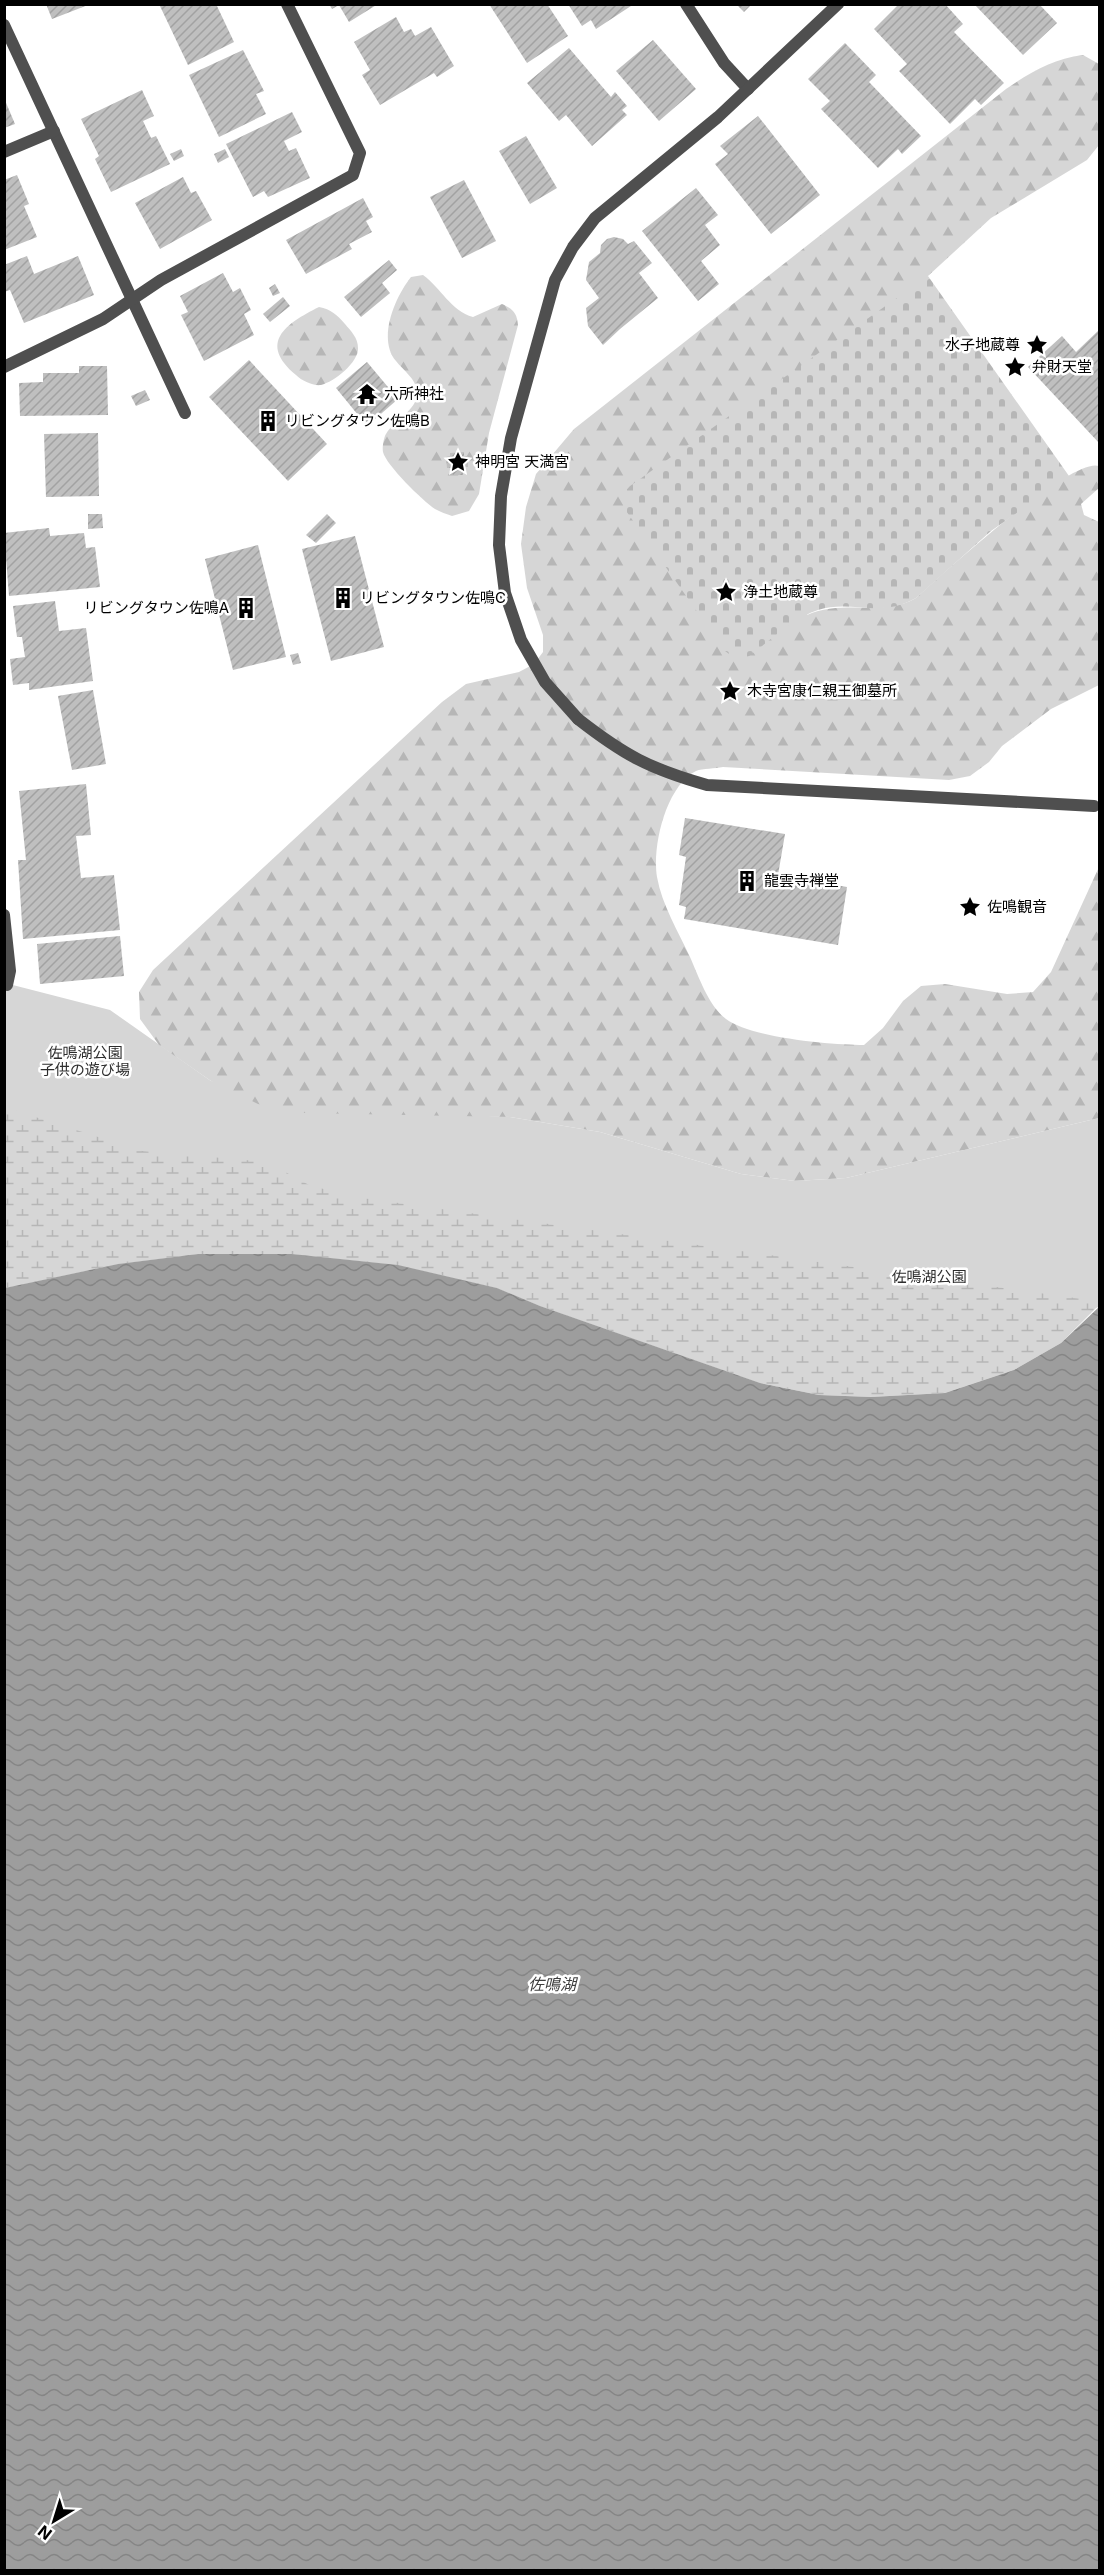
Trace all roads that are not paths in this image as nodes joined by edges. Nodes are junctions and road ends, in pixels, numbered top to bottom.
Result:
1 (287, 4) edge
2 (686, 4) edge
3 (838, 4) edge
4 (4, 25) edge
5 (748, 89) junction
6 (54, 131) junction
7 (4, 152) edge
8 (132, 299) junction
9 (4, 368) edge
10 (185, 413) dead end
11 (1094, 806) dead end
12 (4, 915) edge
13 (7, 985) dead end

1 - 8 street
2 - 5 street
3 - 5 street
4 - 6 street
5 - 11 street
6 - 7 street
6 - 8 street
8 - 9 street
8 - 10 street
12 - 13 street

